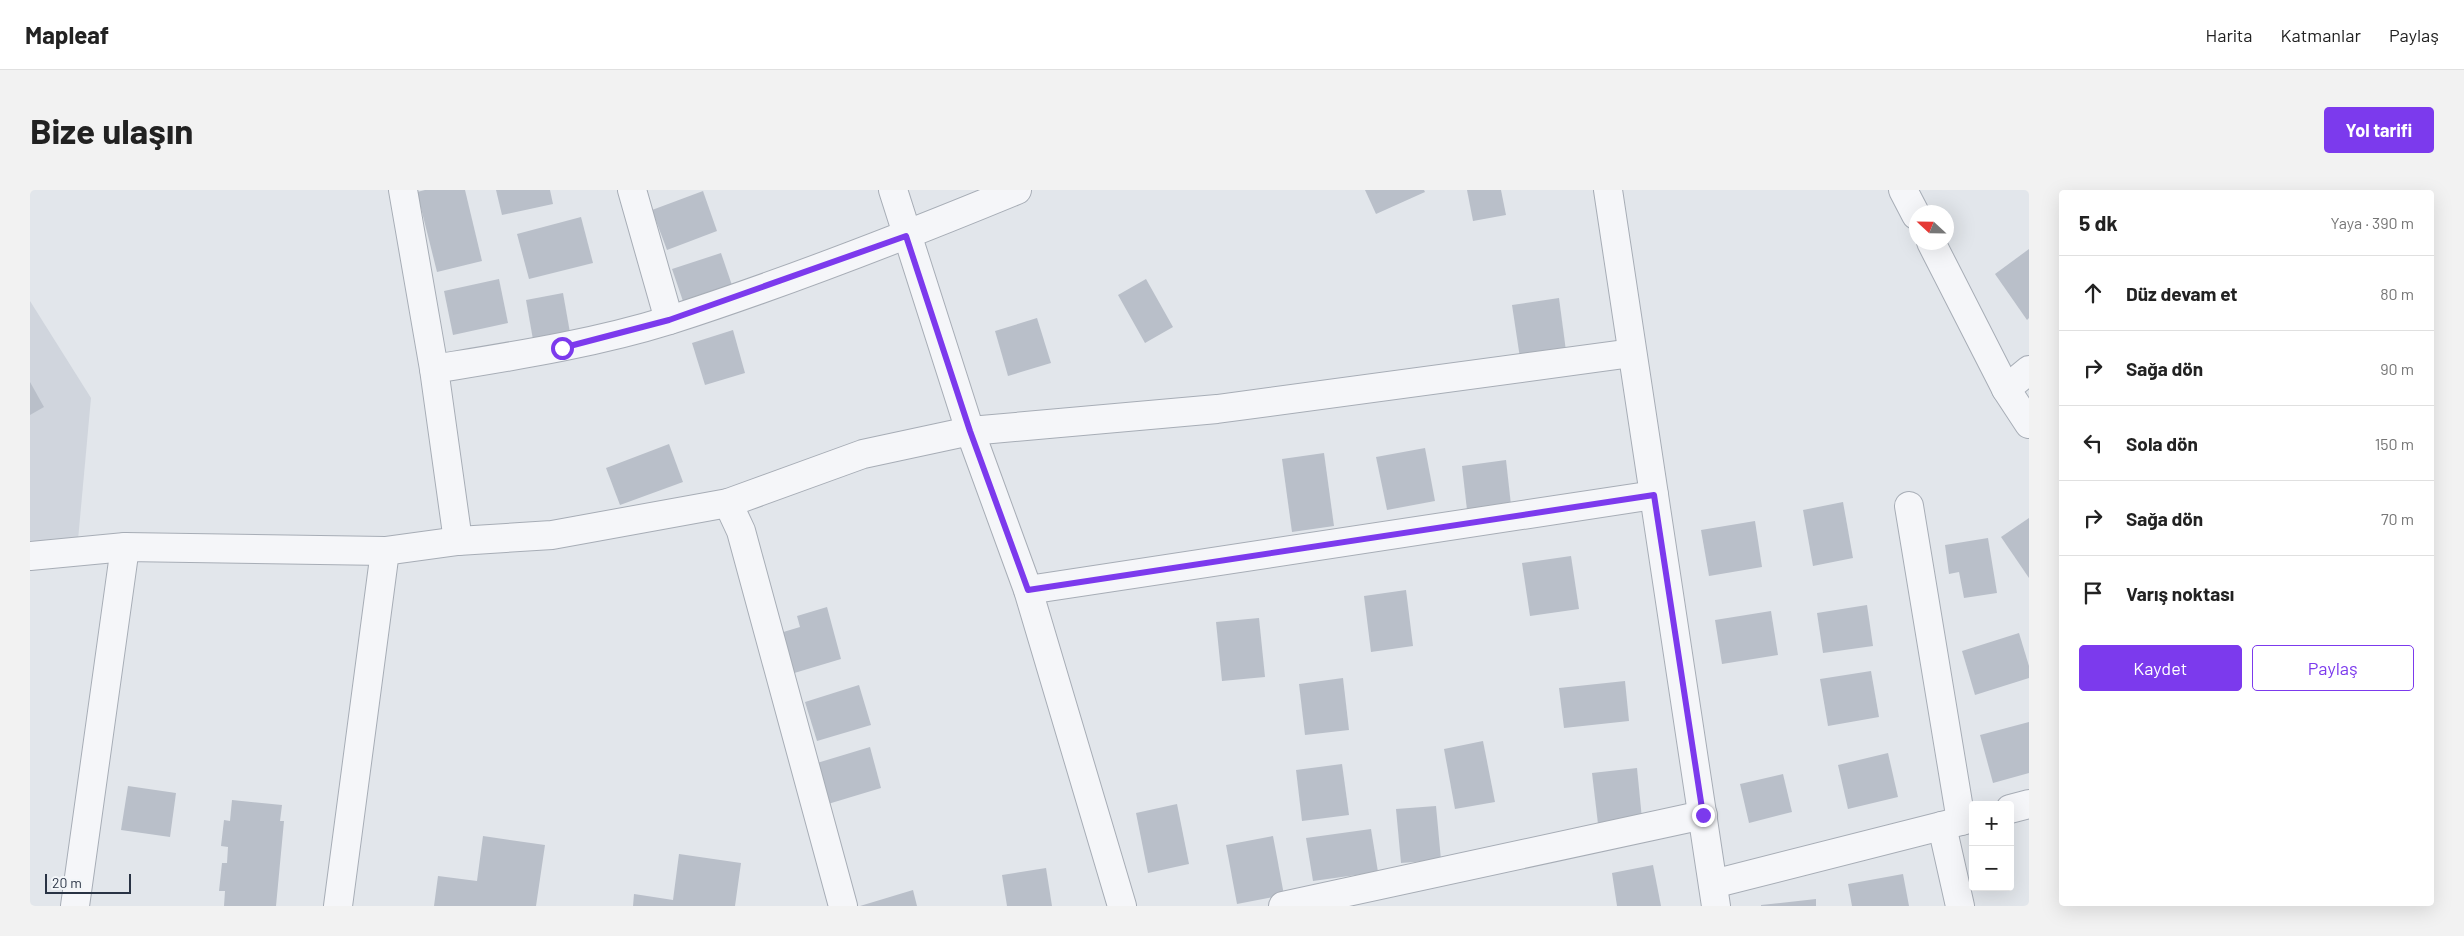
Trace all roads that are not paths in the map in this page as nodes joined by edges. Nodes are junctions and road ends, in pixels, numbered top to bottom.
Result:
1 (403, 190) edge
2 (632, 190) edge
3 (893, 190) edge
4 (1017, 190) edge
5 (1608, 190) edge
6 (1903, 190) edge
7 (1911, 205) edge
8 (906, 236) junction
9 (1934, 250) edge
10 (669, 320) junction
11 (1632, 353) junction
12 (434, 369) junction
13 (2029, 370) edge
14 (2006, 389) junction
15 (2029, 424) edge
16 (970, 431) junction
17 (1654, 495) junction
18 (728, 502) junction
19 (1909, 506) dead end
20 (458, 542) junction
21 (125, 547) junction
22 (385, 551) junction
23 (30, 556) edge
24 (1028, 590) junction
25 (2029, 804) edge
26 (2014, 808) edge
27 (1703, 815) junction
28 (1959, 822) edge
29 (1715, 895) edge
30 (74, 906) edge
31 (338, 906) edge
32 (843, 906) edge
33 (1122, 906) edge
34 (1283, 906) edge
35 (1960, 906) edge

1 - 12 street
2 - 10 street
3 - 8 street
4 - 8 street
5 - 11 street
6 - 7 street
8 - 10 street
8 - 16 street
9 - 14 street
10 - 12 street
11 - 16 street
11 - 17 street
12 - 20 street
13 - 14 street
14 - 15 street
16 - 18 street
16 - 24 street
17 - 24 street
17 - 27 street
18 - 20 street
18 - 32 street
19 - 28 street
20 - 22 street
21 - 22 street
21 - 23 street
21 - 30 street
22 - 31 street
24 - 33 street
25 - 26 street
27 - 29 street
27 - 34 street
28 - 29 street
28 - 35 street

